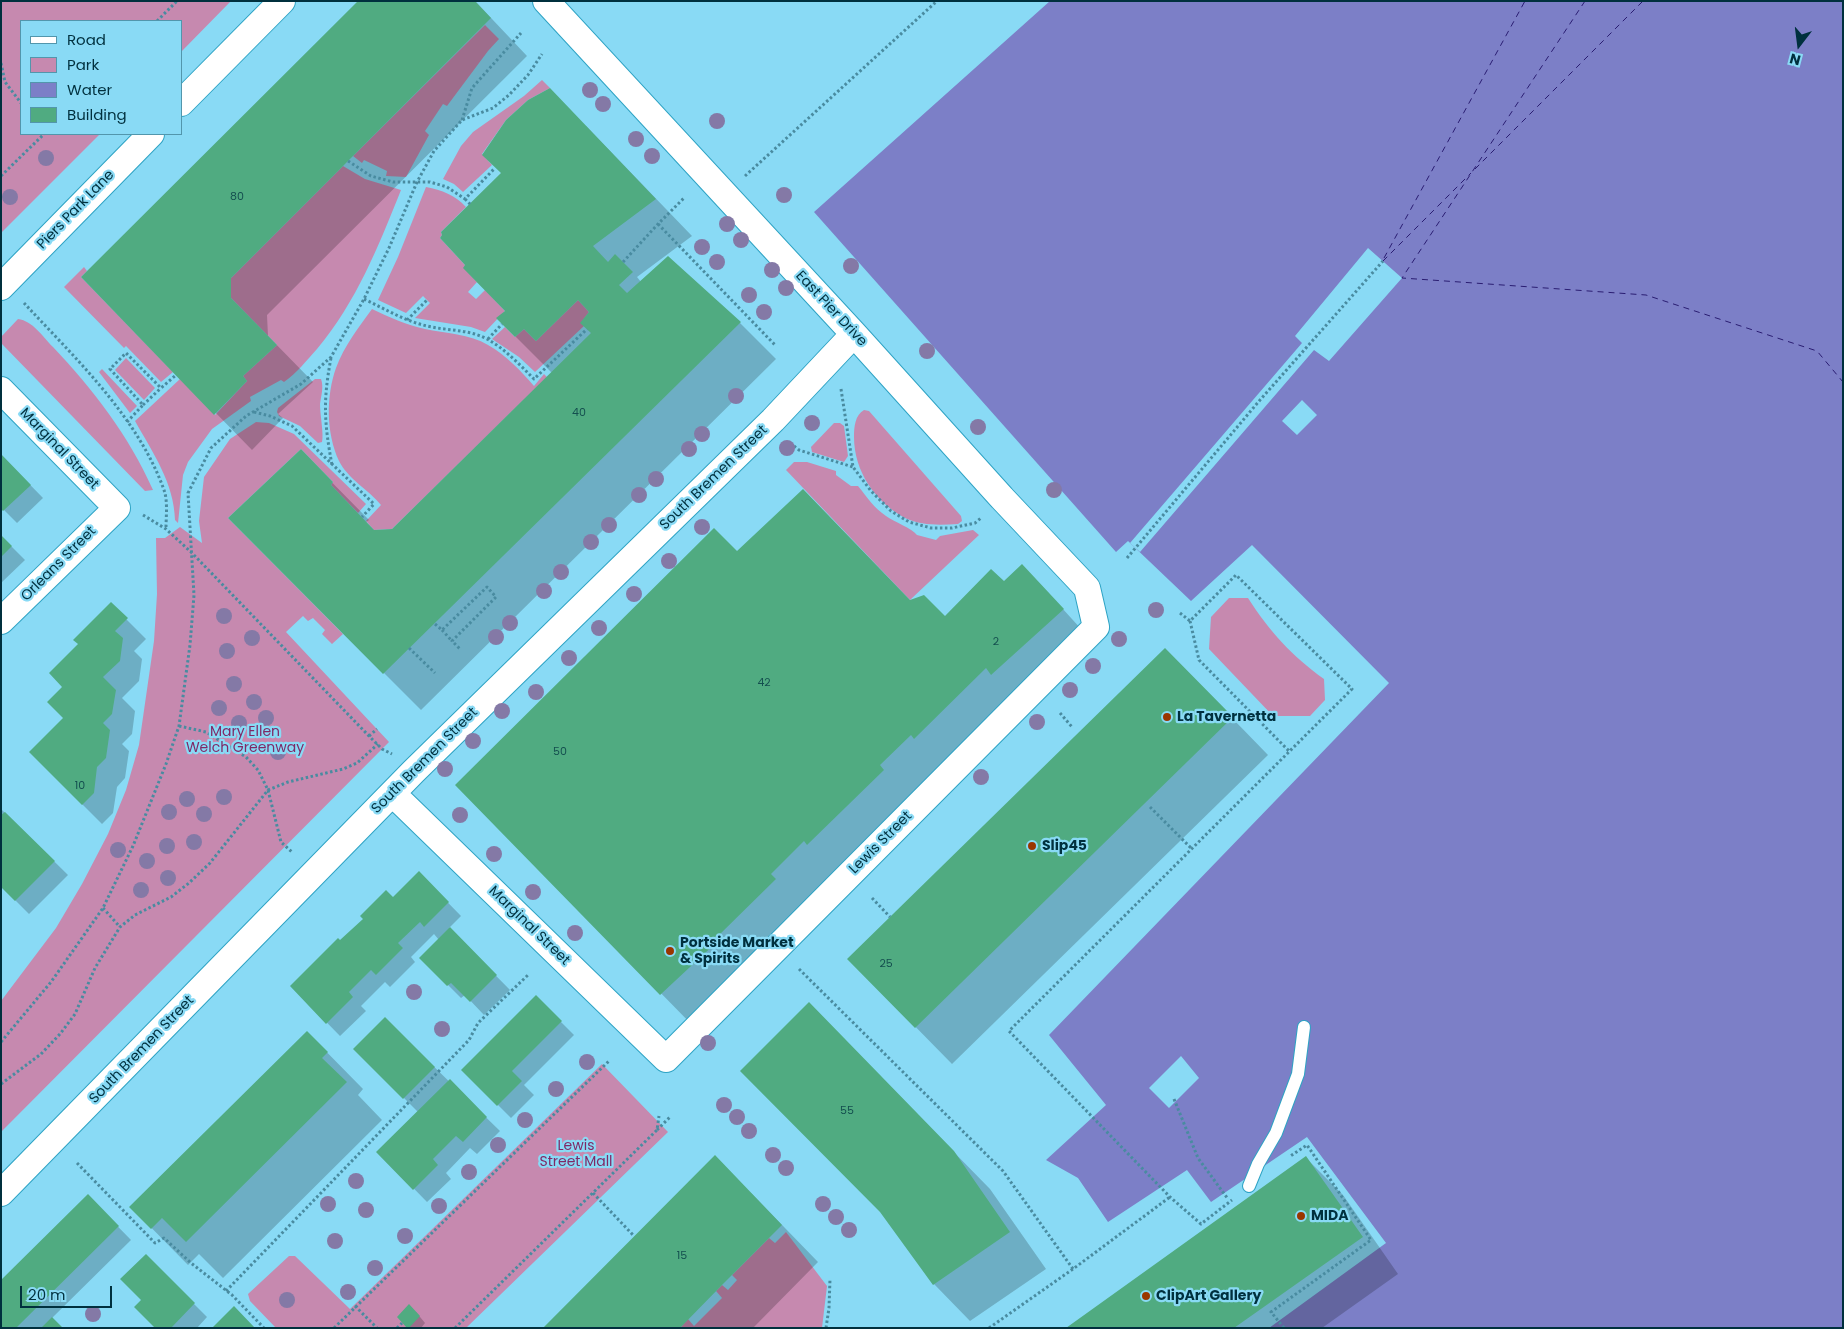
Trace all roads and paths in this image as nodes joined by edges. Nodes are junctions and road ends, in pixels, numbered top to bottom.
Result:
1 (177, 1) edge
2 (282, 1) edge
3 (546, 1) edge
4 (937, 1) edge
5 (158, 20) edge
6 (521, 33) dead end
7 (542, 54) dead end
8 (1, 62) edge
9 (20, 102) edge
10 (182, 102) edge
11 (462, 120) junction
12 (43, 135) edge
13 (150, 135) edge
14 (348, 161) dead end
15 (495, 168) dead end
16 (1, 176) edge
17 (745, 176) dead end
18 (416, 182) junction
19 (684, 198) dead end
20 (465, 199) junction
21 (470, 204) dead end
22 (658, 224) junction
23 (1383, 261) dead end
24 (623, 262) dead end
25 (3, 285) edge
26 (364, 299) junction
27 (427, 300) dead end
28 (407, 320) junction
29 (502, 324) dead end
30 (587, 329) dead end
31 (854, 334) junction
32 (488, 339) junction
33 (775, 345) dead end
34 (331, 357) junction
35 (176, 375) dead end
36 (162, 388) junction
37 (841, 388) dead end
38 (1, 390) edge
39 (143, 405) junction
40 (253, 412) junction
41 (127, 422) junction
42 (794, 446) dead end
43 (332, 464) junction
44 (853, 467) junction
45 (117, 508) junction
46 (982, 516) dead end
47 (362, 517) dead end
48 (166, 529) junction
49 (192, 553) junction
50 (1127, 558) dead end
51 (1180, 613) dead end
52 (1, 621) edge
53 (1190, 621) junction
54 (435, 624) dead end
55 (1096, 627) joint
56 (442, 630) junction
57 (452, 640) junction
58 (409, 648) dead end
59 (460, 649) dead end
60 (435, 673) dead end
61 (1060, 713) dead end
62 (179, 726) junction
63 (1072, 727) dead end
64 (377, 729) dead end
65 (369, 736) junction
66 (378, 744) junction
67 (382, 749) dead end
68 (1289, 751) junction
69 (268, 790) junction
70 (393, 794) junction
71 (1150, 807) dead end
72 (1192, 849) junction
73 (313, 873) junction
74 (872, 898) dead end
75 (103, 908) junction
76 (890, 917) dead end
77 (120, 927) junction
78 (799, 969) dead end
79 (528, 975) dead end
80 (1304, 1027) dead end
81 (1, 1042) edge
82 (666, 1059) joint
83 (609, 1061) dead end
84 (1, 1084) edge
85 (1174, 1099) dead end
86 (659, 1116) dead end
87 (671, 1116) dead end
88 (657, 1130) junction
89 (1285, 1160) dead end
90 (77, 1163) dead end
91 (1249, 1186) joint
92 (1, 1193) edge
93 (593, 1193) junction
94 (1170, 1197) junction
95 (1230, 1201) junction
96 (634, 1236) dead end
97 (1073, 1270) junction
98 (830, 1279) dead end
99 (226, 1291) junction
100 (355, 1306) junction
101 (402, 1323) dead end
102 (264, 1328) edge
103 (334, 1328) edge
104 (377, 1328) edge
105 (397, 1328) edge
106 (455, 1328) edge
107 (826, 1328) edge
108 (989, 1328) edge
109 (1284, 1328) edge

1 - 5 path
2 - 10 street
3 - 31 street, East Pier Drive
4 - 17 path
6 - 11 path
7 - 11 path
8 - 9 path
11 - 18 path
12 - 16 path
13 - 25 street, Piers Park Lane
14 - 18 path
15 - 20 path
18 - 20 path
18 - 26 path
19 - 22 path
20 - 21 path
22 - 24 path
22 - 33 path
23 - 50 path
25 - 41 path
26 - 28 path
26 - 34 path
27 - 28 path
28 - 32 path
29 - 32 path
30 - 32 path
31 - 55 street, East Pier Drive
31 - 70 street, South Bremen Street
34 - 40 path
34 - 43 path
35 - 36 path
36 - 39 path
36 - 39 path
37 - 44 path
38 - 45 street, Marginal Street
39 - 41 path
40 - 43 path
40 - 49 path
41 - 48 path
42 - 44 path
43 - 47 path
44 - 46 path
45 - 48 path
45 - 52 street, Orleans Street
48 - 49 path
49 - 62 path
49 - 65 path
51 - 53 path
53 - 68 path
53 - 68 path
54 - 56 path
55 - 82 street, Lewis Street
56 - 57 path
56 - 57 path
57 - 59 path
58 - 60 path
61 - 63 path
62 - 69 path
62 - 75 path
64 - 65 path
65 - 66 path
66 - 67 path
66 - 69 path
68 - 72 path
69 - 73 path
69 - 77 path
70 - 73 street, South Bremen Street
70 - 82 street, Marginal Street
71 - 72 path
72 - 94 path
73 - 92 street, South Bremen Street
74 - 76 path
75 - 77 path
75 - 81 path
77 - 84 path
78 - 97 path
79 - 99 path
80 - 91 lane
83 - 100 path
85 - 95 path
86 - 88 path
87 - 88 path
88 - 93 path
89 - 109 path
90 - 99 path
91 - 95 path
93 - 96 path
93 - 106 path
94 - 95 path
94 - 97 path
97 - 108 path
98 - 107 path
99 - 102 path
100 - 103 path
100 - 104 path
101 - 105 path

